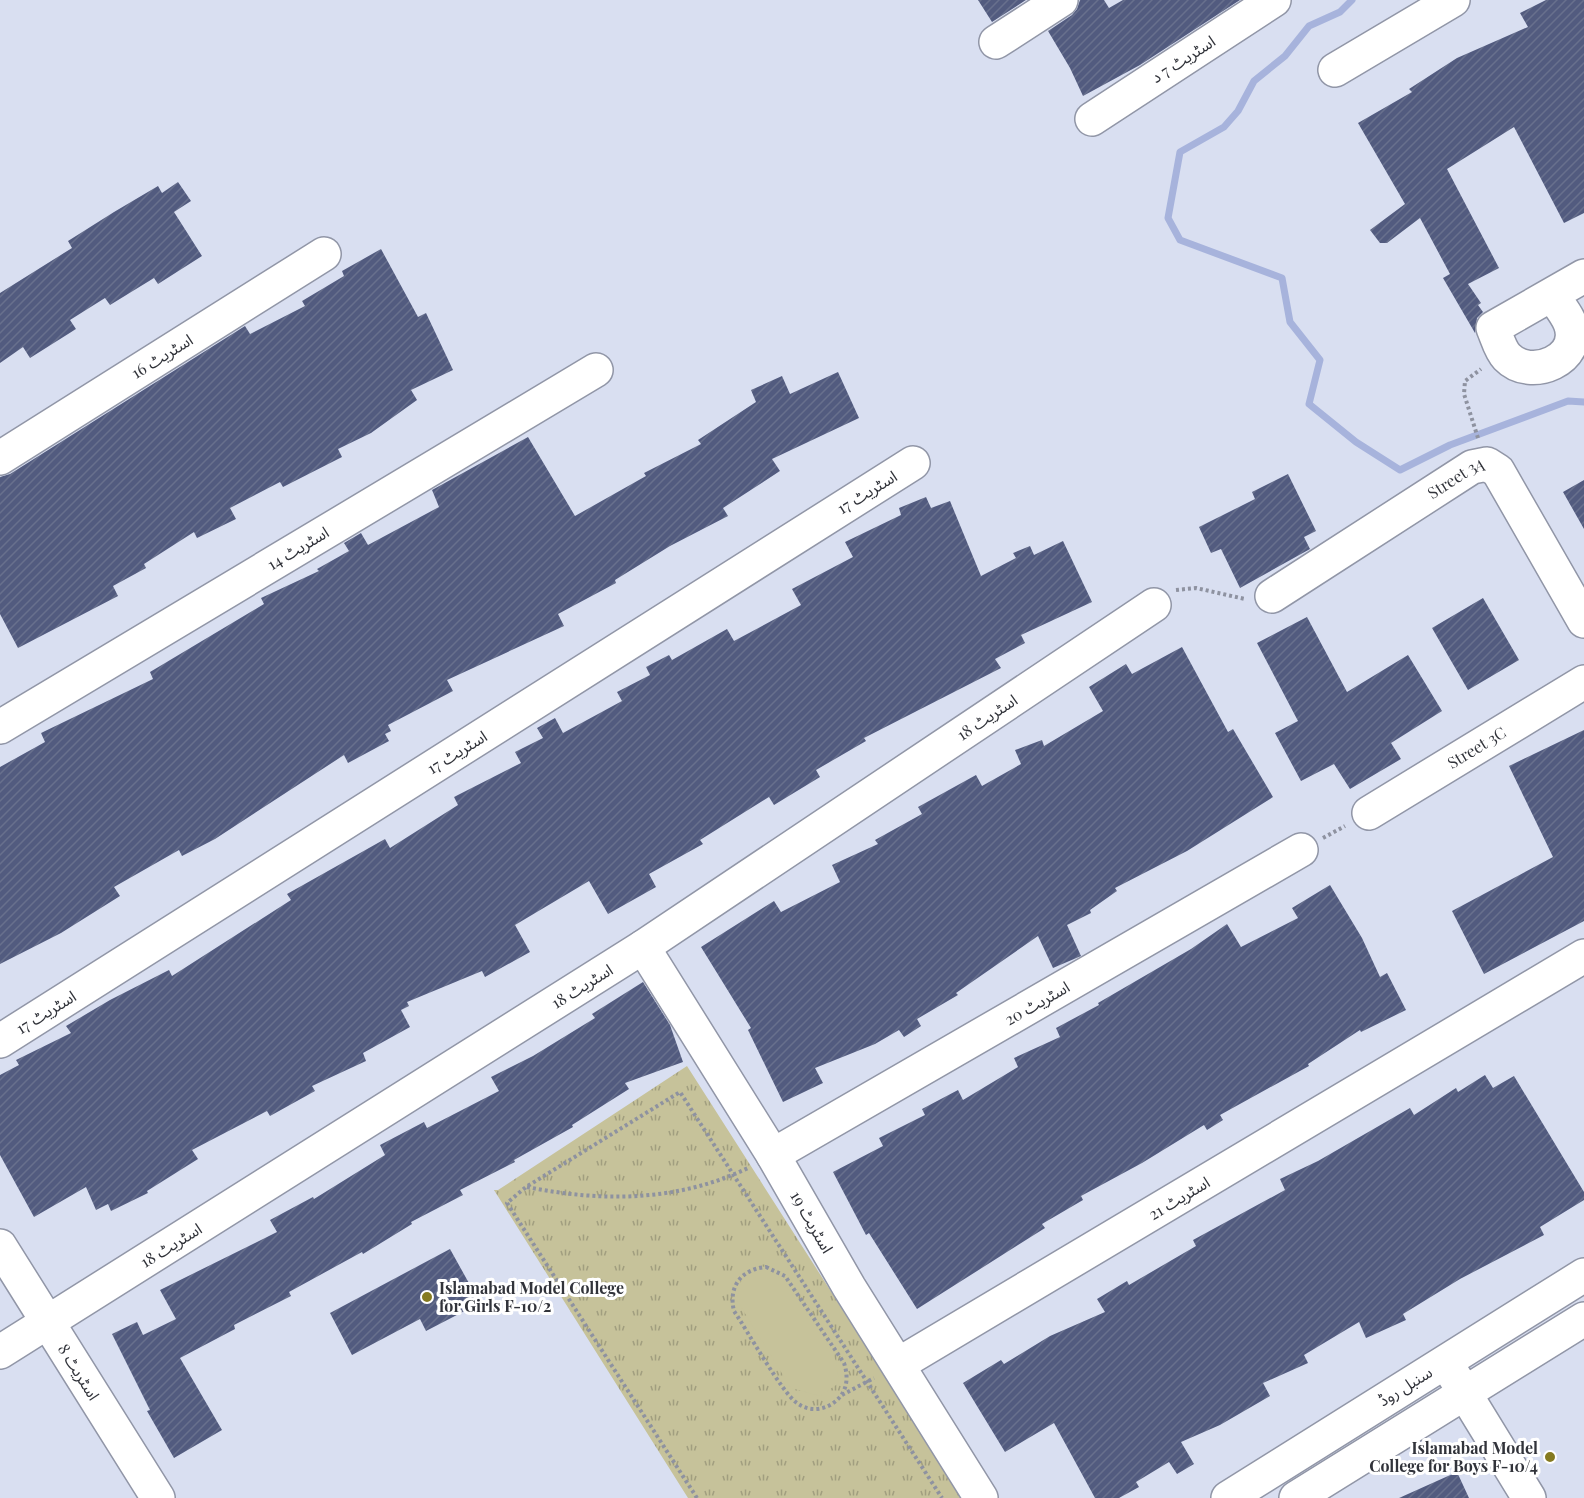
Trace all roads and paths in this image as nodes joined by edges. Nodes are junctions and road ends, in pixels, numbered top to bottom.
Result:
1 (1061, 0) edge
2 (1274, 0) edge
3 (1453, 0) edge
4 (996, 42) dead end
5 (1335, 70) dead end
6 (1092, 119) dead end
7 (324, 254) dead end
8 (1584, 276) edge
9 (1552, 295) junction
10 (1505, 356) junction
11 (596, 370) dead end
12 (0, 458) edge
13 (913, 463) dead end
14 (1486, 464) junction
15 (1272, 596) joint
16 (1154, 605) joint
17 (1584, 621) edge
18 (1584, 682) edge
19 (0, 727) edge
20 (1369, 813) joint
21 (1302, 850) joint
22 (643, 947) junction
23 (1584, 956) edge
24 (0, 1041) edge
25 (774, 1155) junction
26 (734, 1174) junction
27 (526, 1187) junction
28 (0, 1246) edge
29 (1584, 1275) edge
30 (1584, 1319) edge
31 (48, 1322) junction
32 (0, 1352) edge
33 (1445, 1361) junction
34 (899, 1364) junction
35 (867, 1382) junction
36 (1464, 1393) junction
37 (842, 1395) junction
38 (158, 1498) edge
39 (697, 1498) edge
40 (942, 1498) edge
41 (981, 1498) edge
42 (1228, 1498) edge
43 (1296, 1498) edge
44 (1529, 1498) edge

1 - 4 street
2 - 6 street, اسٹریٹ 7 د
3 - 5 street
7 - 12 street, اسٹریٹ 16
8 - 9 street
9 - 10 street
9 - 10 street
10 - 14 path
11 - 19 street, اسٹریٹ 14
13 - 24 street, اسٹریٹ 17
14 - 15 street, Street 3A
14 - 17 street, Street 3A
15 - 16 path
16 - 22 street, اسٹریٹ 18
18 - 20 street, Street 3C
20 - 21 path
21 - 25 street, اسٹریٹ 20
22 - 25 street, اسٹریٹ 19
22 - 31 street, اسٹریٹ 18
23 - 34 street, اسٹریٹ 21
25 - 26 path
25 - 34 street, اسٹریٹ 19
26 - 27 path
26 - 27 path
26 - 35 path
27 - 39 path
28 - 31 street, اسٹریٹ 8
29 - 33 street, سنبل روڈ
30 - 36 street
31 - 32 street, اسٹریٹ 18
31 - 38 street, اسٹریٹ 8
33 - 36 street
33 - 42 street, سنبل روڈ
34 - 35 path
34 - 41 street, اسٹریٹ 19
35 - 37 path
35 - 40 path
36 - 43 street
36 - 44 street
37 - 37 path

